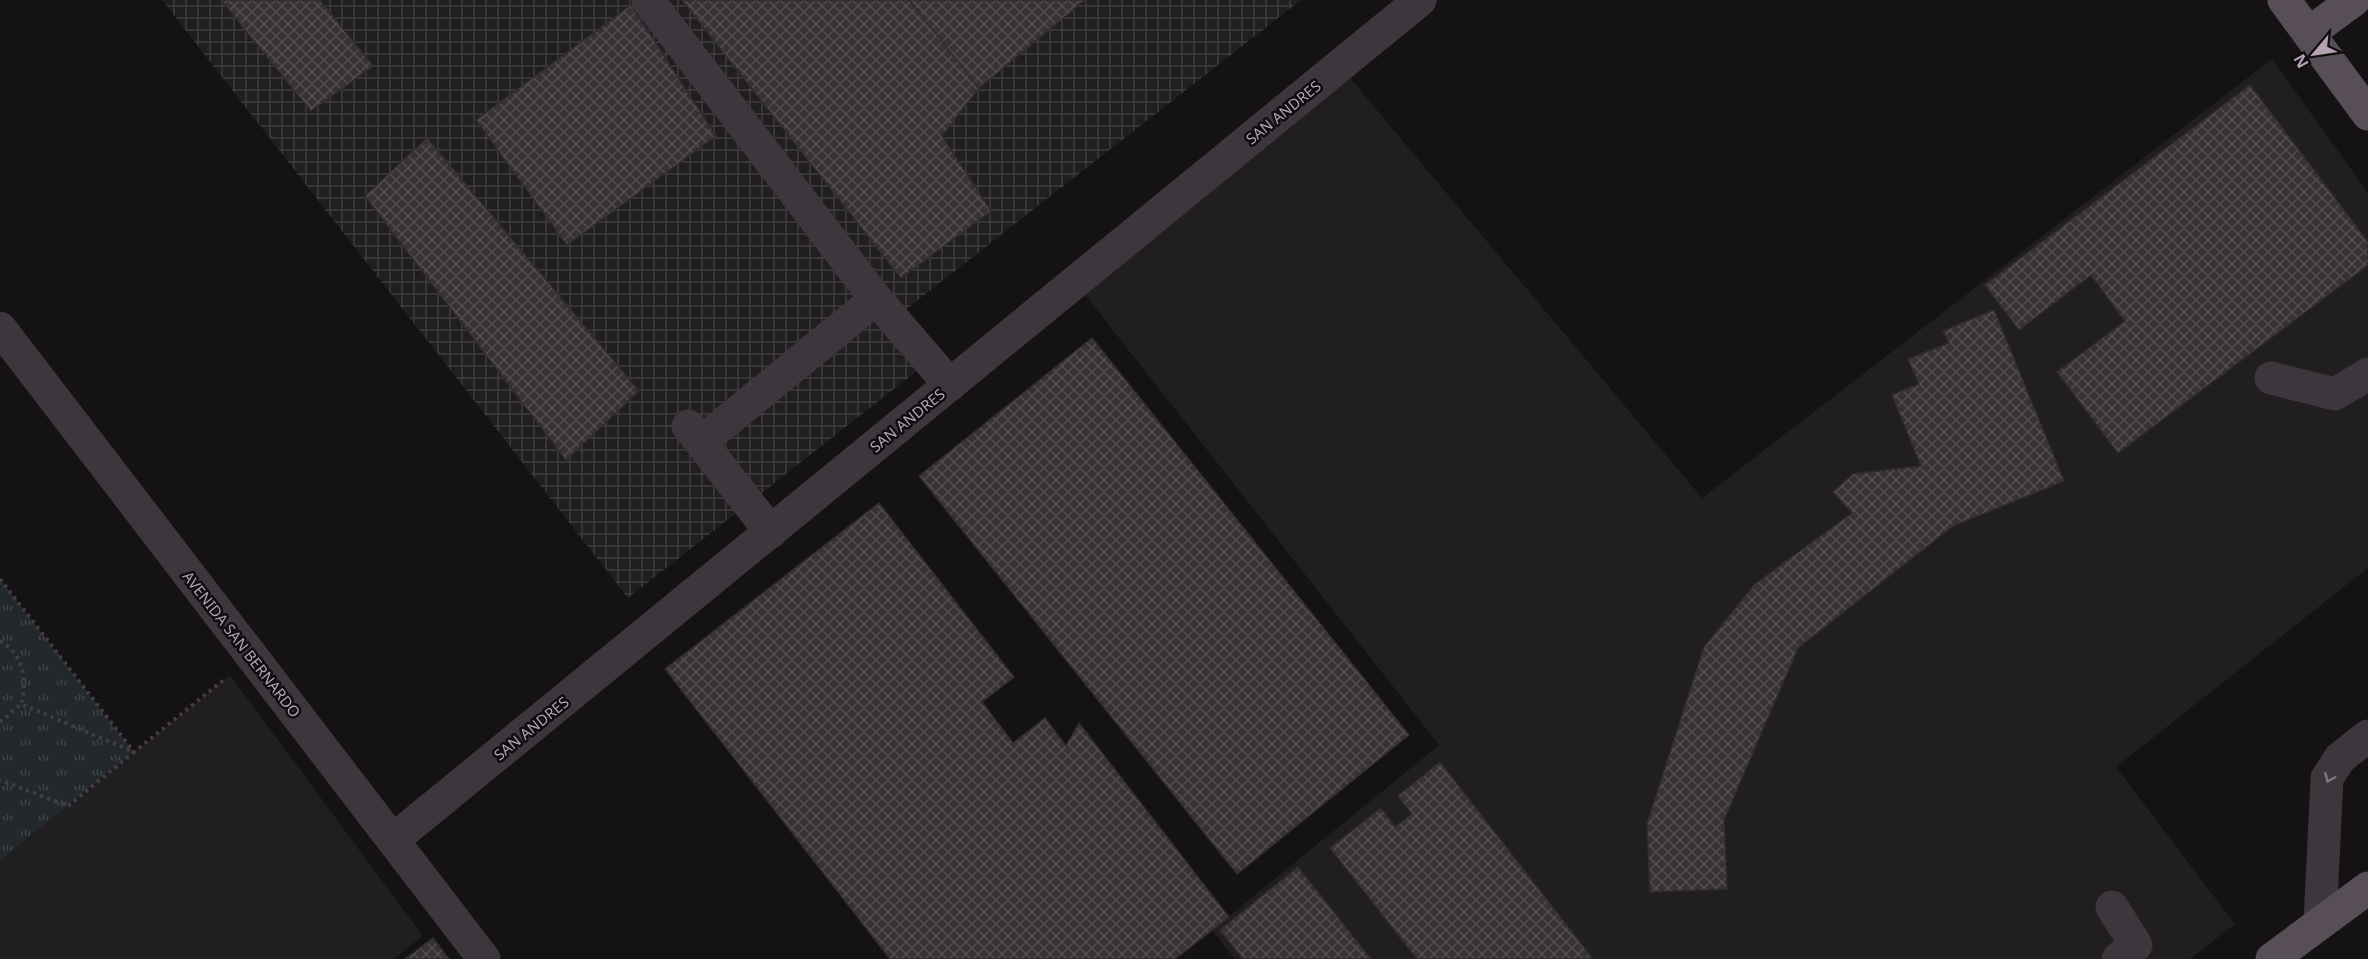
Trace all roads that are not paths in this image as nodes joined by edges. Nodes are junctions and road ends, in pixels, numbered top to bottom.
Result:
1 (648, 0) edge
2 (1420, 0) edge
3 (2284, 0) edge
4 (2354, 0) edge
5 (2309, 33) junction
6 (2368, 114) edge
7 (876, 299) junction
8 (0, 328) edge
9 (2368, 374) edge
10 (2271, 378) dead end
11 (950, 385) junction
12 (771, 531) junction
13 (2368, 736) edge
14 (393, 840) junction
15 (2368, 888) edge
16 (2112, 907) dead end
17 (2320, 922) junction
18 (484, 959) edge
19 (2118, 959) edge
20 (2272, 959) edge

1 - 7 street
2 - 11 street, SAN ANDRES
3 - 5 main road
4 - 5 main road
5 - 6 main road
7 - 11 street
7 - 12 street
8 - 14 street, AVENIDA SAN BERNARDO
9 - 10 street
11 - 12 street, SAN ANDRES
12 - 14 street, SAN ANDRES
13 -> 17 street
14 - 18 street, AVENIDA SAN BERNARDO
15 - 17 main road
16 - 19 street
17 - 20 main road

